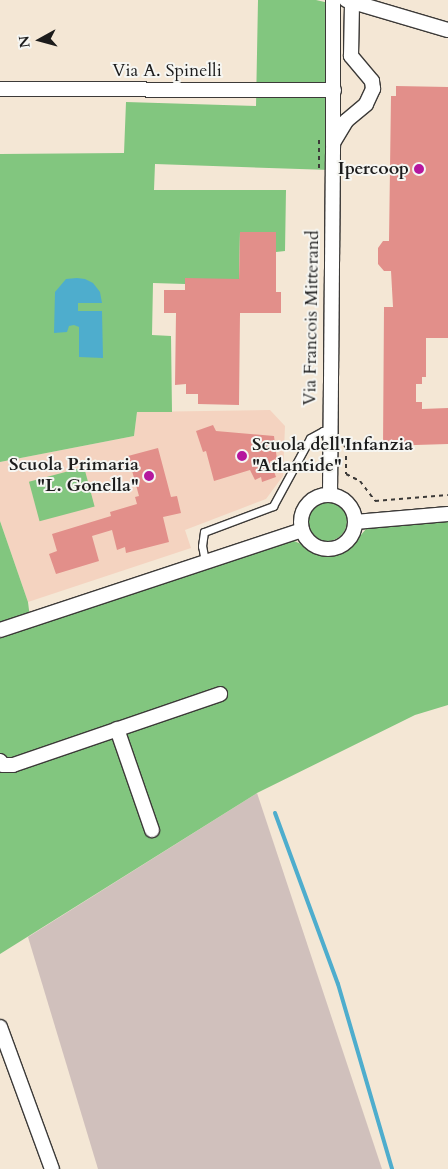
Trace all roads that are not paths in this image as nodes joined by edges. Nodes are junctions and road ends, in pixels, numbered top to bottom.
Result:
1 (333, 0) edge
2 (349, 1) edge
3 (448, 30) edge
4 (333, 33) junction
5 (351, 39) junction
6 (0, 89) edge
7 (334, 96) junction
8 (349, 118) junction
9 (333, 143) junction
10 (329, 437) junction
11 (330, 495) junction
12 (448, 514) edge
13 (355, 522) junction
14 (302, 530) junction
15 (205, 561) junction
16 (0, 630) edge
17 (220, 694) dead end
18 (117, 729) junction
19 (0, 760) edge
20 (152, 830) dead end
21 (0, 1027) edge
22 (52, 1169) edge

1 - 4 street, Via Francois Mitterand
2 - 3 street
2 - 5 street
4 - 5 street
4 - 7 street, Via Francois Mitterand
5 - 8 street
6 - 7 street, Via A. Spinelli
7 - 8 street
7 - 9 street, Via Francois Mitterand
8 - 9 street
9 - 10 street, Via Francois Mitterand
10 - 11 street, Via Francois Mitterand
10 - 15 lane
11 - 13 street
11 - 14 street
12 - 13 street
13 - 14 street
14 - 15 street
15 - 16 street
17 - 18 street
18 - 19 street
18 - 20 street
21 - 22 street

